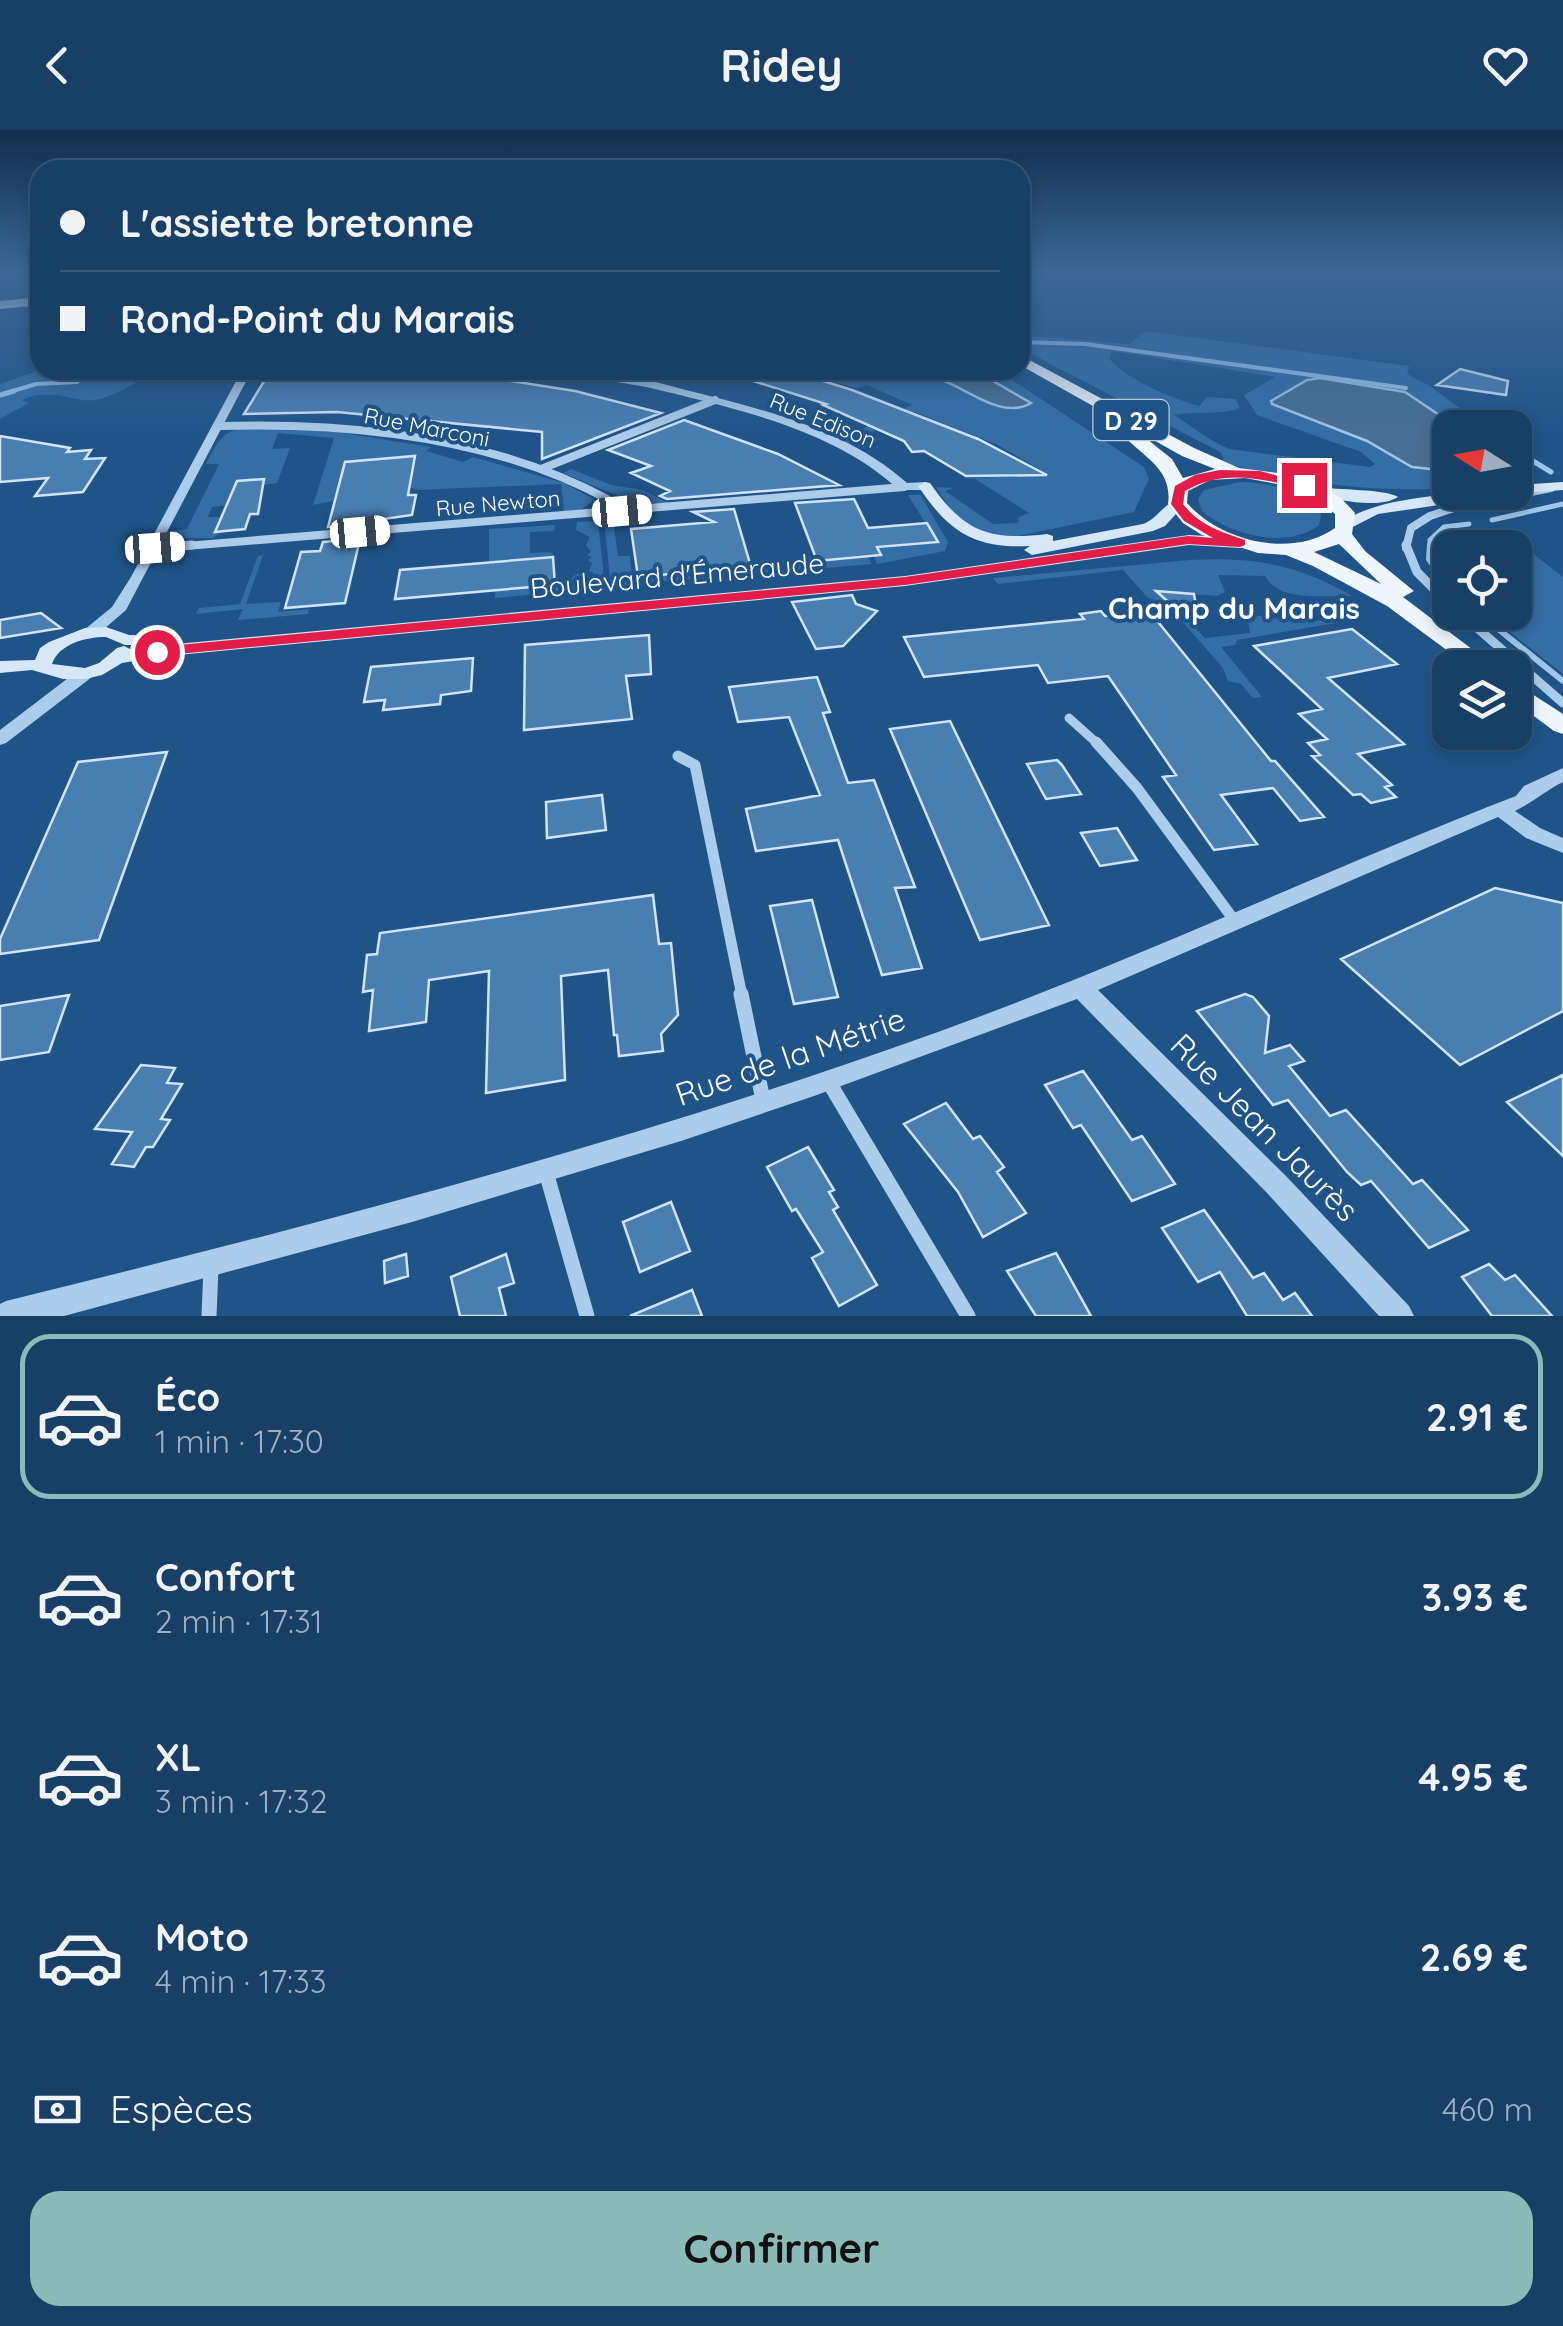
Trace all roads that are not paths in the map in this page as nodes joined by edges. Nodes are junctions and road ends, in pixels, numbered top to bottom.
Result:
1 (1030, 365) edge
2 (1030, 376) edge
3 (242, 380) edge
4 (626, 380) edge
5 (715, 400) junction
6 (218, 426) junction
7 (540, 470) junction
8 (1245, 473) junction
9 (925, 486) joint
10 (1560, 486) edge
11 (904, 487) junction
12 (1532, 489) edge
13 (1317, 491) junction
14 (1432, 494) edge
15 (1178, 497) junction
16 (1432, 502) edge
17 (614, 512) junction
18 (1138, 530) junction
19 (1344, 530) junction
20 (1240, 543) junction
21 (155, 548) junction
22 (1284, 549) junction
23 (1432, 586) edge
24 (118, 610) junction
25 (1479, 630) edge
26 (90, 633) junction
27 (120, 645) junction
28 (54, 647) junction
29 (1460, 650) edge
30 (1484, 650) edge
31 (0, 656) edge
32 (0, 667) edge
33 (48, 671) junction
34 (86, 673) junction
35 (1532, 684) edge
36 (1532, 703) edge
37 (1563, 706) edge
38 (30, 714) junction
39 (1070, 718) dead end
40 (1563, 726) edge
41 (0, 739) edge
42 (678, 756) dead end
43 (1563, 774) edge
44 (1499, 809) junction
45 (1563, 846) edge
46 (1234, 920) junction
47 (1080, 988) junction
48 (827, 1078) junction
49 (763, 1100) junction
50 (545, 1171) junction
51 (212, 1266) junction
52 (6, 1316) edge
53 (209, 1316) edge
54 (587, 1316) edge
55 (968, 1316) edge
56 (1399, 1316) edge

1 - 8 main road, D 29
2 - 15 main road, D 29
3 - 6 street
4 - 5 street, Rue Edison
5 - 7 street
5 - 11 street, Rue Edison
6 - 7 street, Rue Marconi
6 - 21 street
7 - 17 street, Rue Marconi
8 - 13 main road
8 - 15 main road
9 - 11 street
9 - 18 main road
10 - 12 main road
10 - 23 street
11 - 17 street, Rue Newton
13 - 14 main road
13 - 19 main road
15 - 18 main road, Boulevard d'Émeraude
15 - 20 main road
16 - 19 main road
17 - 21 street, Rue Newton
18 - 27 main road, Boulevard d'Émeraude
19 - 22 main road
19 - 30 main road
20 - 22 main road
20 - 27 main road, Boulevard d'Émeraude
21 - 24 street
22 - 29 main road
24 - 26 street
24 - 27 street
25 - 37 street
26 - 27 main road
26 - 28 main road
27 - 34 main road
28 - 31 main road
28 - 33 main road
32 - 33 main road
33 - 34 main road
33 - 38 street
34 - 38 street
35 - 37 main road
36 - 40 main road
38 - 41 street
39 - 46 street
42 - 49 street
43 - 44 street, Rue de la Métrie
44 - 45 street
44 - 46 street, Rue de la Métrie
46 - 47 street, Rue de la Métrie
47 - 48 street, Rue de la Métrie
47 - 56 street, Rue Jean Jaurès
48 - 49 street, Rue de la Métrie
48 - 55 street
49 - 50 street, Rue de la Métrie
50 - 51 street, Rue de la Métrie
50 - 54 street
51 - 52 street, Rue de la Métrie
51 - 53 street

